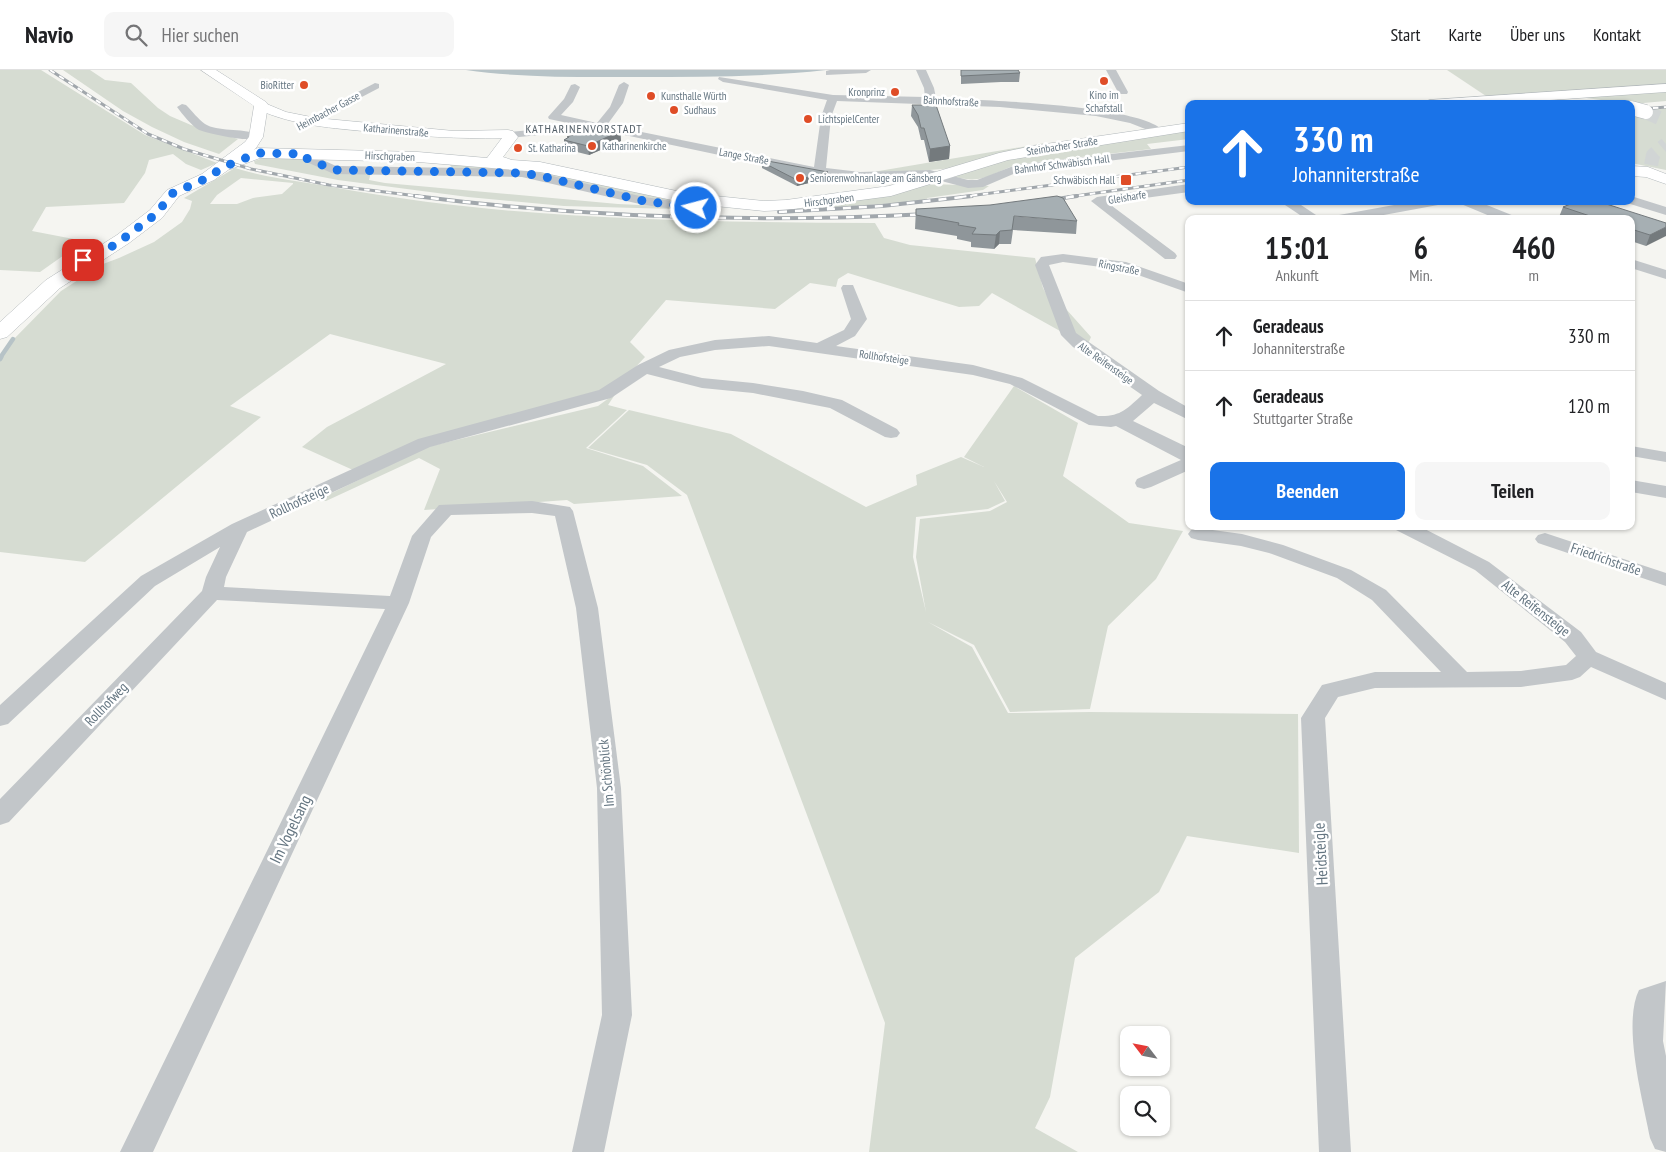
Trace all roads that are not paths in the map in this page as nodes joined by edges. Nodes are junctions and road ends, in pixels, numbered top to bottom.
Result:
1 (207, 70) edge
2 (866, 70) edge
3 (921, 70) edge
4 (1111, 70) edge
5 (830, 73) dead end
6 (723, 79) dead end
7 (624, 85) dead end
8 (374, 86) dead end
9 (575, 86) dead end
10 (1666, 88) tunnel mouth
11 (1123, 92) dead end
12 (833, 98) junction
13 (931, 100) junction
14 (1489, 100) edge
15 (262, 106) junction
16 (182, 107) dead end
17 (1635, 109) edge
18 (1646, 112) tunnel mouth
19 (308, 121) junction
20 (585, 125) junction
21 (599, 127) junction
22 (1185, 128) edge
23 (280, 131) junction
24 (1158, 131) junction
25 (509, 135) junction
26 (255, 145) junction
27 (1185, 148) edge
28 (303, 154) junction
29 (500, 161) junction
30 (820, 171) junction
31 (939, 177) junction
32 (1185, 189) edge
33 (1635, 201) edge
34 (717, 202) junction
35 (1292, 205) edge
36 (1416, 205) edge
37 (1475, 205) edge
38 (1666, 211) edge
39 (1309, 215) edge
40 (1361, 215) edge
41 (1499, 215) edge
42 (108, 249) junction
43 (1046, 260) joint
44 (1146, 263) junction
45 (1635, 264) edge
46 (1666, 275) edge
47 (1185, 287) edge
48 (848, 288) dead end
49 (0, 310) edge
50 (0, 333) edge
51 (818, 349) junction
52 (644, 368) junction
53 (1154, 395) junction
54 (1185, 413) edge
55 (1118, 420) junction
56 (890, 433) dead end
57 (1635, 452) edge
58 (1185, 454) edge
59 (1666, 457) edge
60 (1185, 465) edge
61 (1144, 483) dead end
62 (1635, 487) edge
63 (1666, 492) edge
64 (446, 509) joint
65 (239, 528) junction
66 (1411, 530) edge
67 (1198, 534) dead end
68 (1545, 539) dead end
69 (1666, 580) edge
70 (212, 593) junction
71 (398, 603) junction
72 (1588, 658) junction
73 (1460, 678) junction
74 (1666, 692) edge
75 (0, 718) edge
76 (0, 815) edge
77 (1666, 994) edge
78 (1666, 1138) edge
79 (136, 1152) edge
80 (588, 1152) edge
81 (1335, 1152) edge

1 - 15 street
2 - 5 street
3 - 13 street
4 - 11 street
6 - 12 street, Bahnhofstraße
7 - 21 street
8 - 19 street, Heimbacher Gasse
9 - 20 street, Lange Straße
10 - 14 street
12 - 13 street, Bahnhofstraße
12 - 30 street
13 - 24 street, Bahnhofstraße
15 - 23 street
15 - 26 street
16 - 26 street
17 - 18 street, bridge
19 - 23 street, Heimbacher Gasse
19 - 25 street, Katharinenstraße
20 - 21 street, Lange Straße
20 - 25 street, Katharinenstraße
21 - 30 street, Lange Straße
22 - 24 street, Steinbacher Straße
23 - 26 street, Heimbacher Gasse
24 - 31 street, Steinbacher Straße
25 - 29 street
26 - 28 street, Hirschgraben
26 - 42 street, Hirschgraben
27 - 31 street, Bahnhof Schwäbisch Hall
28 - 29 street, Hirschgraben
28 - 34 street, Hirschgraben
29 - 34 street, Hirschgraben
30 - 31 street, Lange Straße
31 - 34 street, Hirschgraben
32 - 44 street, Gleisharfe
33 - 38 street
35 - 39 street
36 - 40 street
37 - 41 street
42 - 49 street
42 - 50 street
43 - 44 street, Ringstraße
43 - 53 street, Alte Reifensteige
44 - 47 street, Ringstraße
45 - 46 street
48 - 51 street
51 - 52 street, Rollhofsteige
51 - 55 street, Rollhofsteige
52 - 56 street
52 - 65 street, Rollhofsteige
53 - 54 street, Alte Reifensteige
53 - 55 street, Rollhofsteige
55 - 58 street, Rollhofsteige
57 - 59 street
60 - 61 street
62 - 63 street
64 - 71 street, Im Vogelsang
64 - 80 street, Im Schönblick
65 - 70 street, Rollhofweg
65 - 75 street, Rollhofsteige
66 - 72 street, Alte Reifensteige
67 - 73 street
68 - 69 street, Friedrichstraße
70 - 71 street
70 - 76 street, Rollhofweg
71 - 79 street, Im Vogelsang
72 - 73 street, Heidsteigle
72 - 74 street
73 - 81 street, Heidsteigle
77 - 78 street

